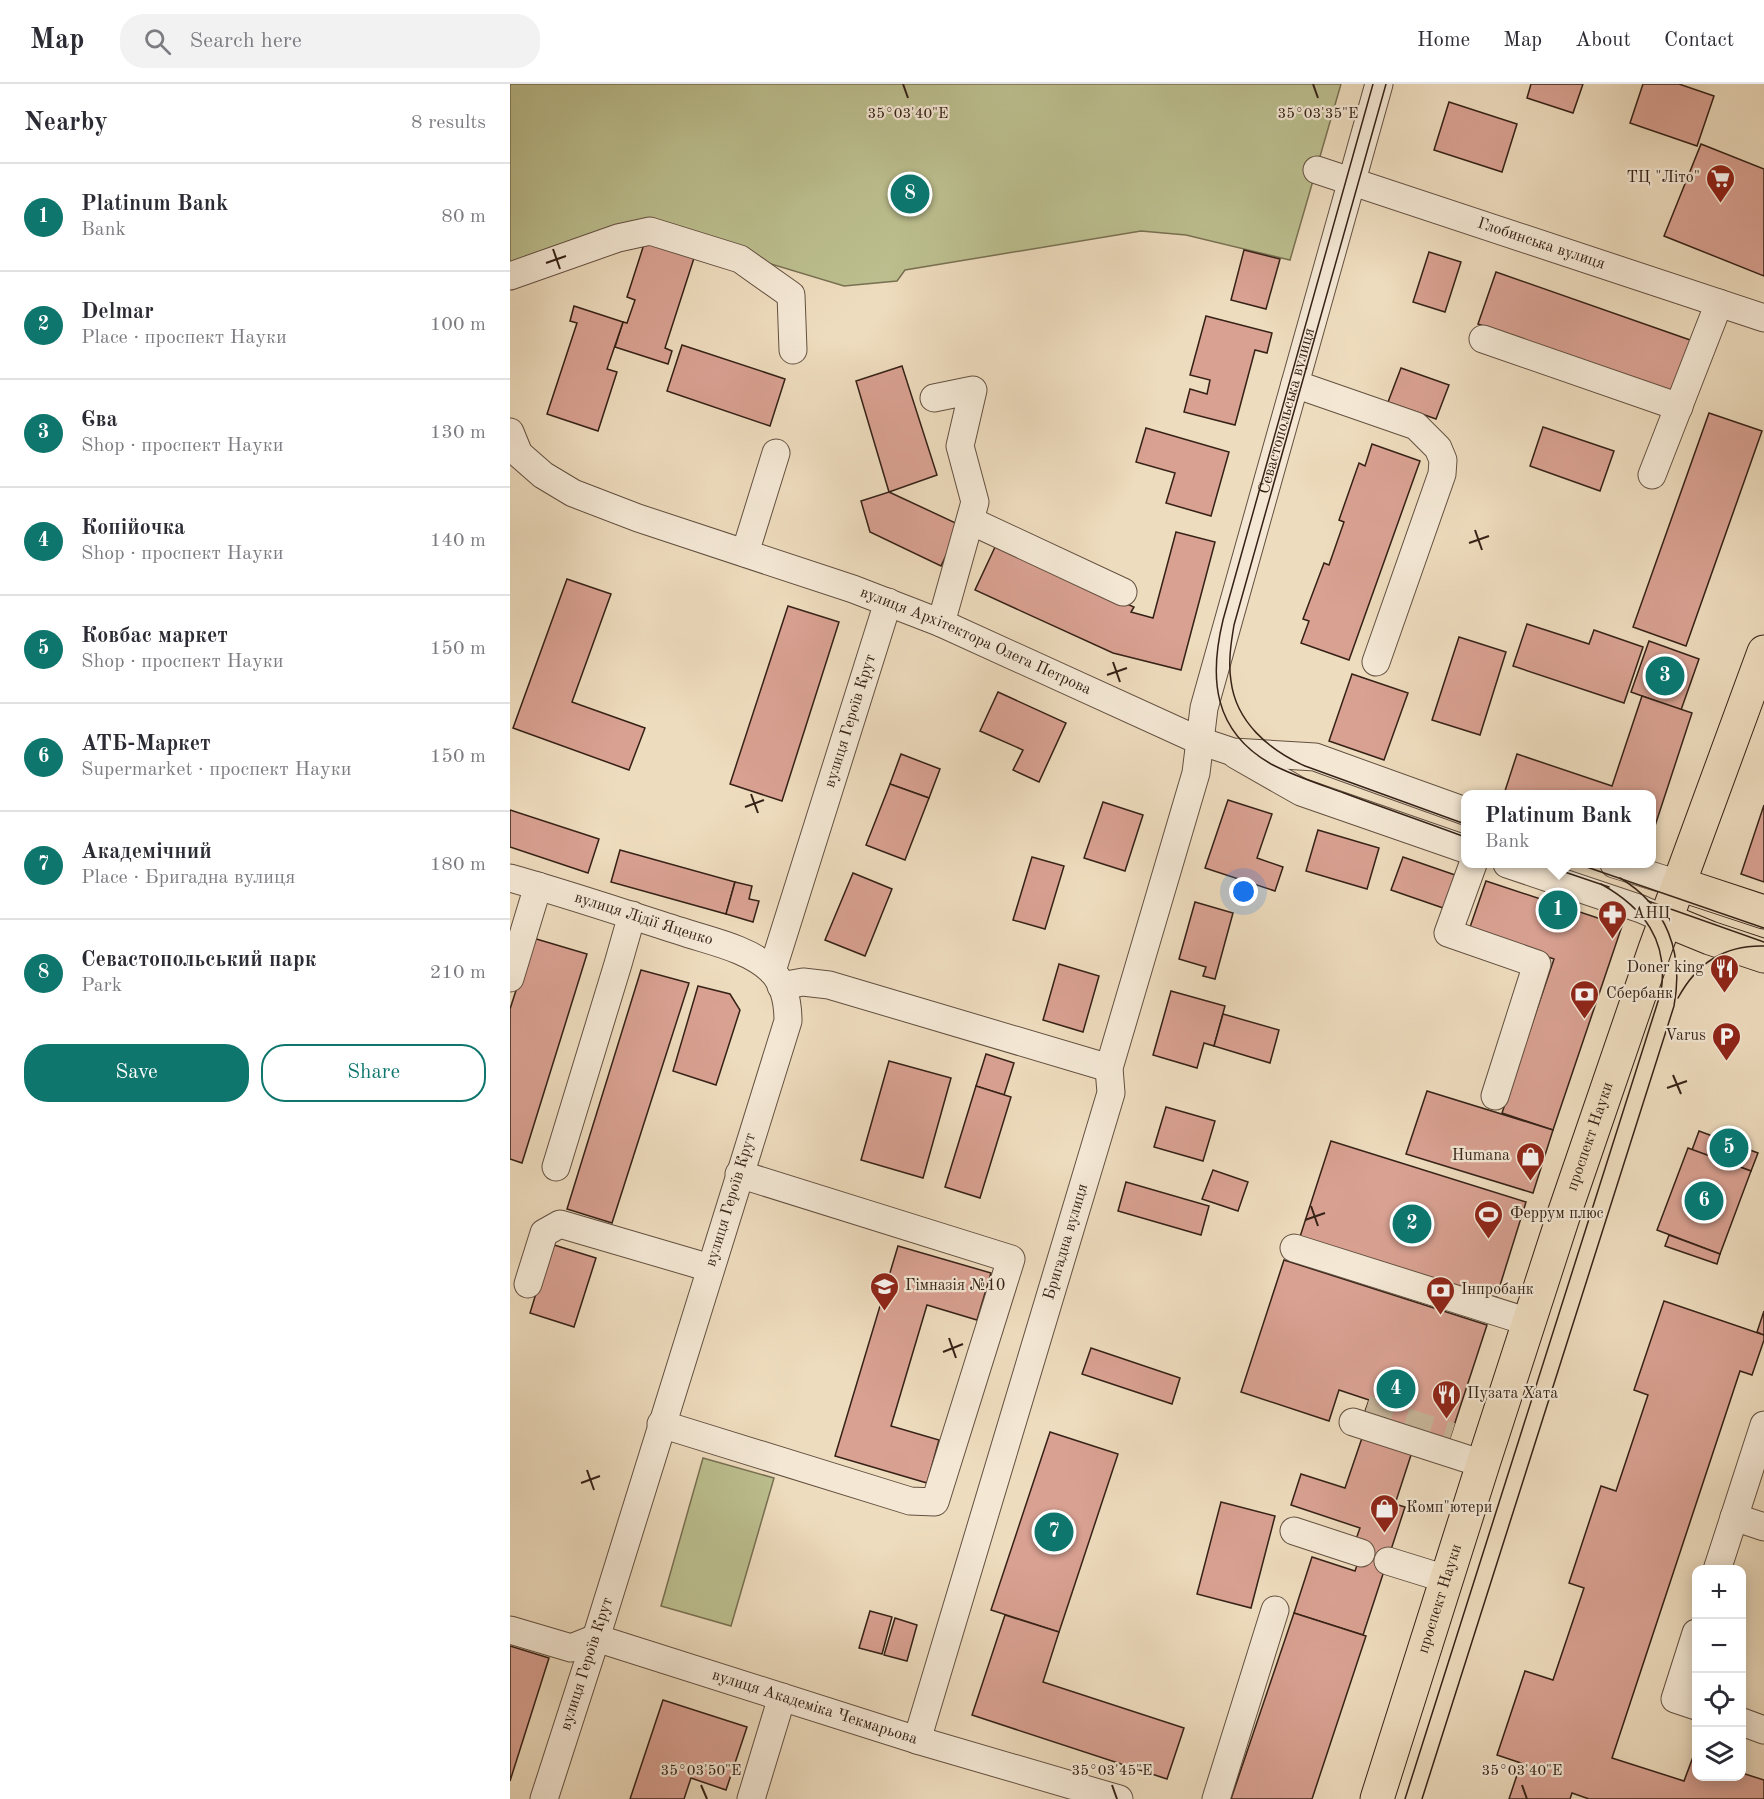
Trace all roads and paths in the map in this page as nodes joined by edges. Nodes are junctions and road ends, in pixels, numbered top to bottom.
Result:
1 (1380, 84) edge
2 (1317, 170) dead end
3 (1352, 182) junction
4 (510, 276) edge
5 (1719, 303) junction
6 (1764, 318) edge
7 (1483, 339) dead end
8 (794, 350) dead end
9 (1295, 384) junction
10 (934, 398) dead end
11 (1679, 407) junction
12 (510, 432) edge
13 (776, 453) dead end
14 (1652, 475) dead end
15 (971, 521) junction
16 (745, 553) junction
17 (1124, 592) dead end
18 (888, 602) junction
19 (941, 623) junction
20 (1764, 652) edge
21 (1376, 662) dead end
22 (1758, 686) edge
23 (1200, 741) junction
24 (1233, 752) junction
25 (1461, 810) edge
26 (1461, 848) edge
27 (1472, 868) edge
28 (1519, 868) edge
29 (1627, 868) edge
30 (510, 878) edge
31 (1679, 884) junction
32 (538, 886) junction
33 (1764, 912) edge
34 (632, 915) junction
35 (1666, 920) junction
36 (1764, 956) edge
37 (510, 978) edge
38 (777, 978) junction
39 (1110, 1068) junction
40 (1495, 1096) dead end
41 (556, 1167) dead end
42 (739, 1174) junction
43 (1294, 1248) dead end
44 (710, 1268) junction
45 (528, 1284) dead end
46 (1529, 1322) junction
47 (1356, 1412) dead end
48 (662, 1424) junction
49 (1764, 1425) edge
50 (1451, 1436) tunnel mouth
51 (1485, 1455) junction
52 (1734, 1517) junction
53 (1764, 1527) edge
54 (1294, 1531) dead end
55 (1361, 1553) dead end
56 (1388, 1561) dead end
57 (1718, 1565) edge
58 (1446, 1579) junction
59 (1275, 1610) dead end
60 (510, 1630) edge
61 (596, 1638) junction
62 (1692, 1646) edge
63 (782, 1697) junction
64 (1692, 1705) edge
65 (1746, 1723) edge
66 (1764, 1730) edge
67 (917, 1740) junction
68 (544, 1799) edge
69 (751, 1799) edge
70 (1119, 1799) edge
71 (1216, 1799) edge
72 (1377, 1799) edge

1 - 3 street, Севастопольська вулиця
2 - 3 street, Глобинська вулиця
3 - 5 street, Глобинська вулиця
3 - 9 street, Севастопольська вулиця
4 - 8 street
5 - 6 street, Глобинська вулиця
5 - 11 street
7 - 11 street
9 - 21 street
9 - 23 street, Севастопольська вулиця
10 - 15 street
11 - 14 street
12 - 16 street, вулиця Архітектора Олега Петрова
13 - 16 street
15 - 17 street
15 - 19 street
16 - 18 street, вулиця Архітектора Олега Петрова
18 - 19 street, вулиця Архітектора Олега Петрова
18 - 38 street, вулиця Героїв Крут
19 - 23 street, вулиця Архітектора Олега Петрова
20 - 22 main road, проспект Науки
22 - 31 main road, проспект Науки
23 - 24 street, вулиця Архітектора Олега Петрова
23 - 39 street, Бригадна вулиця
24 - 25 street, вулиця Архітектора Олега Петрова
24 - 26 street
27 - 40 street
28 - 35 street
29 - 31 street
30 - 32 street, вулиця Лідії Яценко
31 - 33 main road
31 - 35 main road, проспект Науки
32 - 34 street, вулиця Лідії Яценко
32 - 37 street
34 - 38 street, вулиця Лідії Яценко
34 - 41 street
35 - 36 main road
35 - 46 main road, проспект Науки
38 - 39 street
38 - 42 street, вулиця Героїв Крут
39 - 67 street, Бригадна вулиця
42 - 44 street, вулиця Героїв Крут
42 - 48 street
43 - 46 street
44 - 45 street
44 - 48 street, вулиця Героїв Крут
46 - 51 main road, проспект Науки
47 - 51 street
48 - 61 street, вулиця Героїв Крут
49 - 52 street
50 - 51 street
51 - 58 main road, проспект Науки
52 - 53 street
52 - 57 street
54 - 55 street
56 - 58 street
58 - 72 main road, проспект Науки
59 - 71 street
60 - 61 street
61 - 63 street, вулиця Академіка Чекмарьова
61 - 68 street, вулиця Героїв Крут
62 - 64 street
63 - 67 street, вулиця Академіка Чекмарьова
63 - 69 street
65 - 66 street
67 - 70 street, вулиця Академіка Чекмарьова

